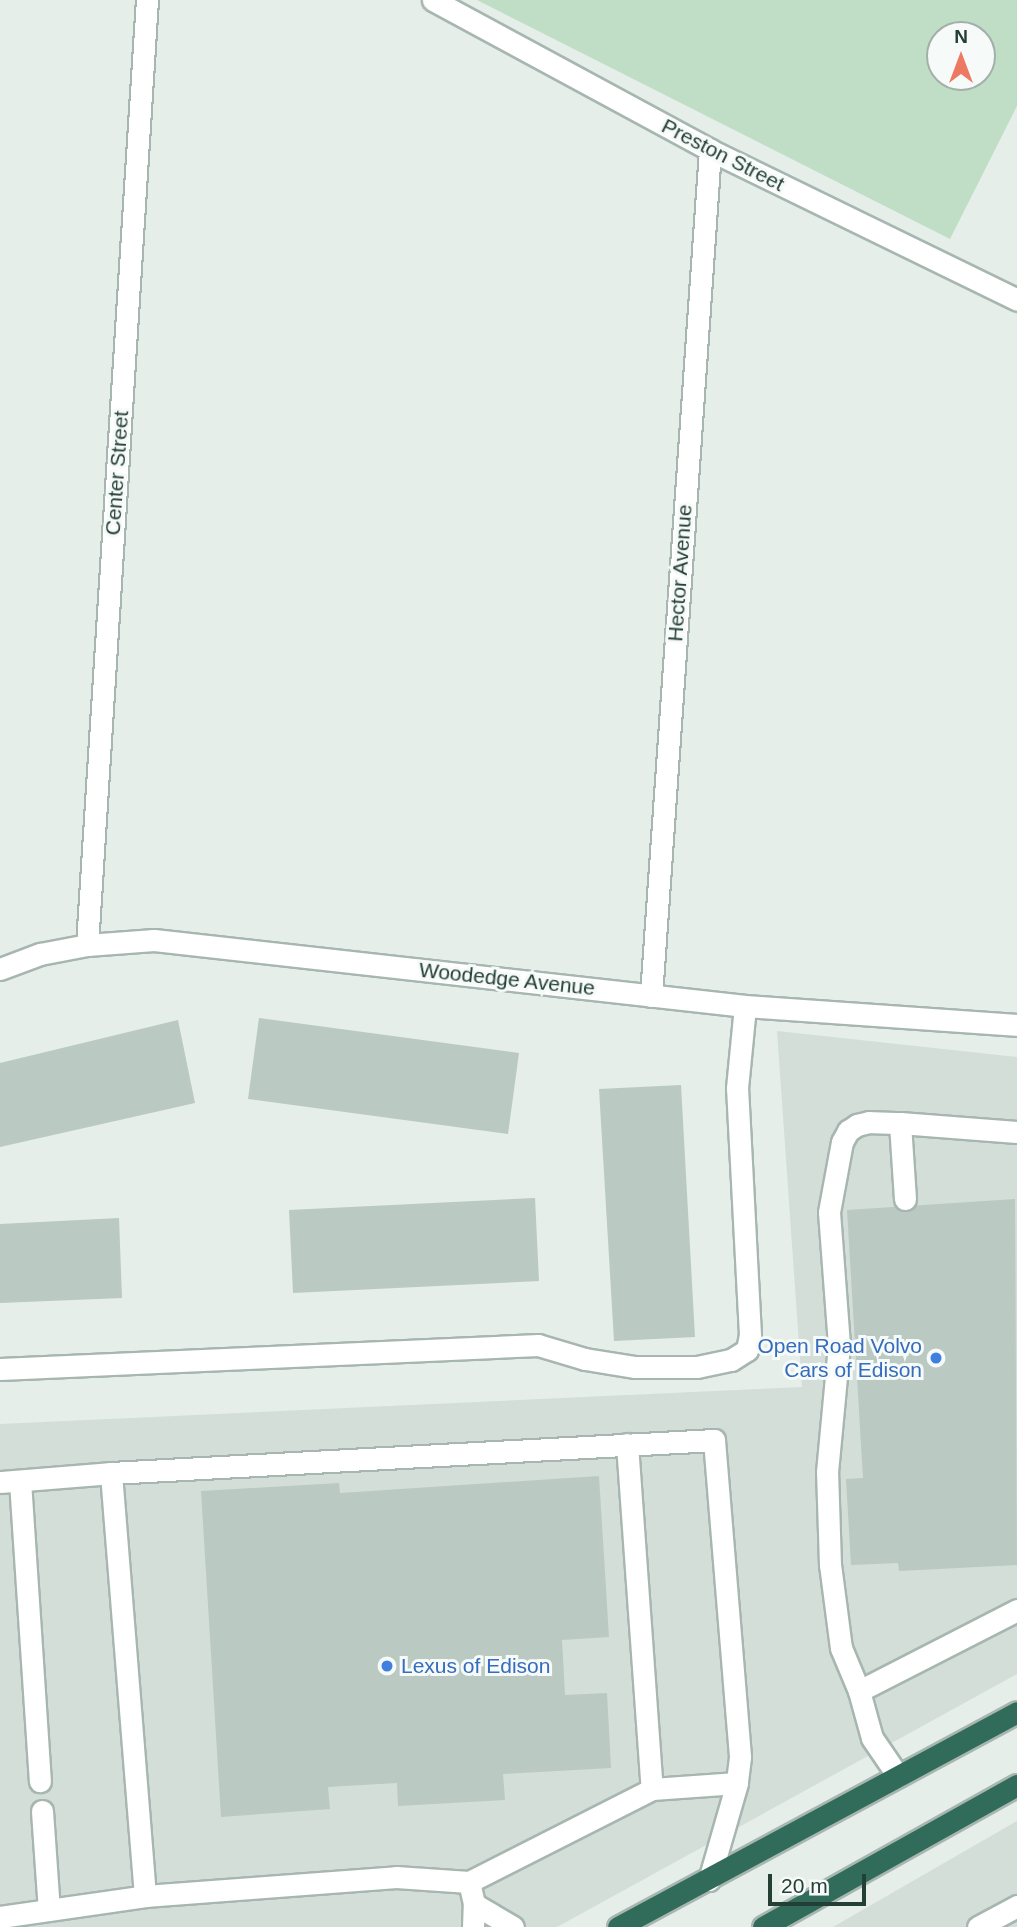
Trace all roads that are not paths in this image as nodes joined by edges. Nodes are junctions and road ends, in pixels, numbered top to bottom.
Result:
1 (147, 0) edge
2 (433, 0) edge
3 (710, 150) junction
4 (1017, 300) edge
5 (87, 945) junction
6 (0, 969) edge
7 (651, 996) junction
8 (745, 1006) junction
9 (1017, 1025) edge
10 (900, 1123) junction
11 (1017, 1132) edge
12 (905, 1199) dead end
13 (0, 1369) edge
14 (627, 1444) junction
15 (111, 1473) junction
16 (10, 1481) edge
17 (1017, 1611) edge
18 (859, 1691) junction
19 (1017, 1712) edge
20 (898, 1776) junction
21 (40, 1782) dead end
22 (737, 1783) junction
23 (1017, 1785) edge
24 (652, 1789) junction
25 (42, 1811) dead end
26 (709, 1880) junction
27 (469, 1882) junction
28 (145, 1896) junction
29 (474, 1904) junction
30 (1017, 1906) edge
31 (49, 1910) junction
32 (0, 1917) edge
33 (472, 1927) edge
34 (513, 1927) edge
35 (618, 1927) edge
36 (763, 1927) edge
37 (978, 1927) edge

1 - 5 street, Center Street
2 - 3 street, Preston Street
3 - 4 street, Preston Street
3 - 7 street, Hector Avenue
5 - 6 street, Woodedge Avenue
5 - 7 street, Woodedge Avenue
7 - 8 street, Woodedge Avenue
8 - 9 street, Woodedge Avenue
8 - 13 street
10 - 11 street
10 - 12 street
10 - 18 street
14 - 15 street
14 - 22 street
14 - 24 street
15 - 16 street
15 - 28 street
16 - 21 street
17 - 18 street
18 - 20 street
19 - 20 highway
20 - 26 highway
22 - 24 street
22 - 26 street
23 - 36 highway
24 - 27 street
25 - 31 street
26 - 35 highway
27 - 28 street
27 - 29 street
28 - 31 street
29 - 33 street
29 - 34 street
30 - 37 street
31 - 32 street

